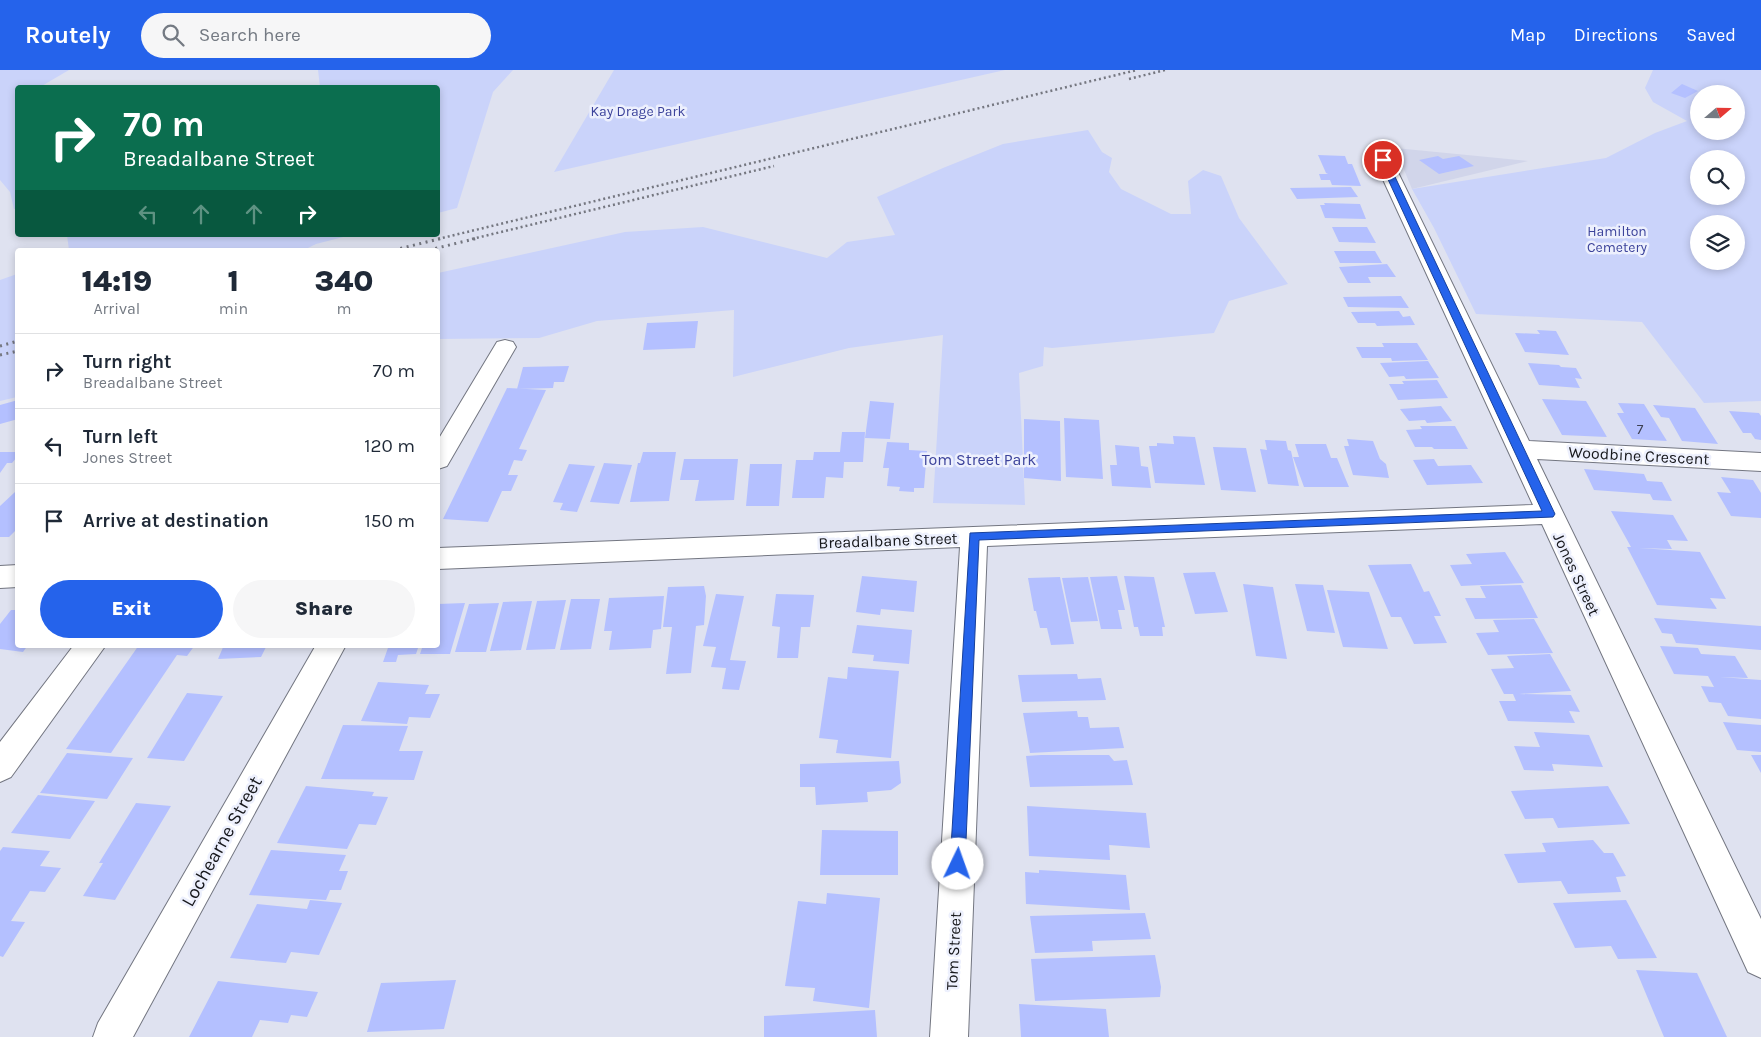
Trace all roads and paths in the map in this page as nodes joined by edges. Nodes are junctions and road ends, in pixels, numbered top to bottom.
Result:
1 (1383, 160) dead end
2 (505, 346) dead end
3 (1518, 449) junction
4 (440, 457) edge
5 (1761, 462) edge
6 (1549, 514) junction
7 (974, 536) junction
8 (440, 559) edge
9 (15, 576) edge
10 (0, 577) edge
11 (89, 648) edge
12 (328, 648) edge
13 (0, 767) edge
14 (1761, 960) edge
15 (112, 1037) edge
16 (949, 1037) edge

1 - 3 street, Jones Street
2 - 4 street
3 - 5 street, Woodbine Crescent
3 - 6 street, Jones Street
6 - 7 street, Breadalbane Street
6 - 14 street, Jones Street
7 - 8 street, Breadalbane Street
7 - 16 street, Tom Street
9 - 10 street
11 - 13 street
12 - 15 street, Lochearne Street

